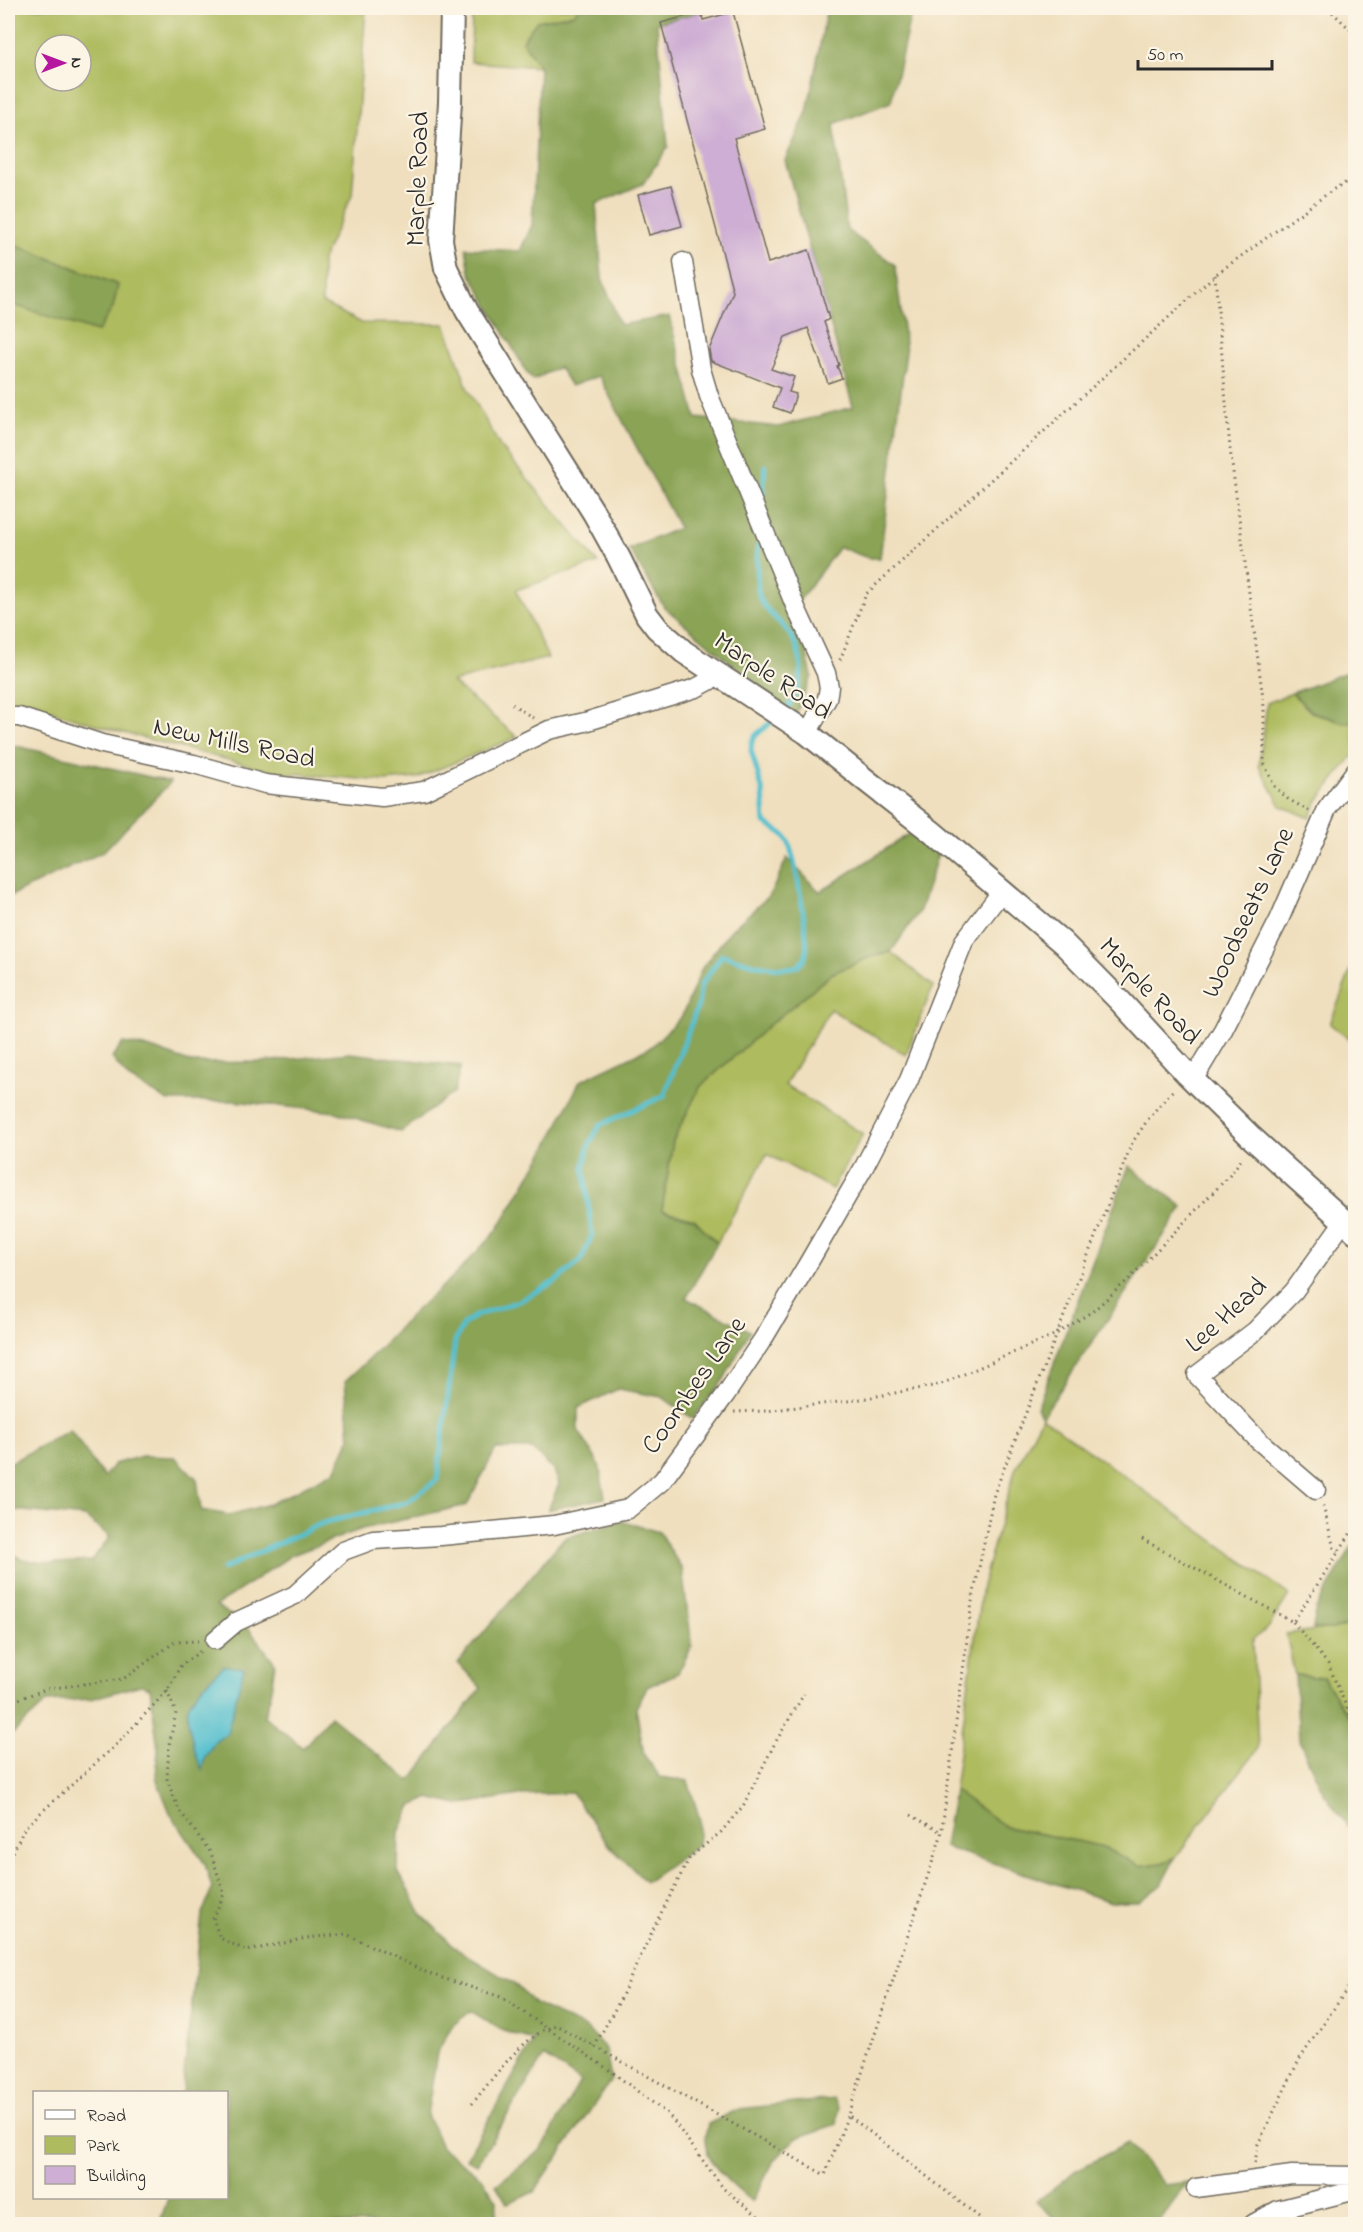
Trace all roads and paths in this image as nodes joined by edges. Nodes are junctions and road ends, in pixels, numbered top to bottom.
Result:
1 (452, 8) edge
2 (1328, 8) edge
3 (1356, 35) edge
4 (1356, 177) edge
5 (683, 262) dead end
6 (1215, 275) junction
7 (715, 673) junction
8 (829, 687) junction
9 (512, 704) dead end
10 (8, 717) edge
11 (798, 728) junction
12 (549, 730) junction
13 (1356, 770) edge
14 (1323, 818) junction
15 (1002, 891) junction
16 (1190, 1077) junction
17 (1255, 1141) junction
18 (1350, 1227) edge
19 (1056, 1335) junction
20 (712, 1413) junction
21 (1316, 1490) joint
22 (1356, 1525) edge
23 (1142, 1539) dead end
24 (1338, 1552) junction
25 (1293, 1622) junction
26 (215, 1640) junction
27 (167, 1690) junction
28 (804, 1694) dead end
29 (8, 1702) edge
30 (1356, 1729) edge
31 (911, 1815) dead end
32 (941, 1832) junction
33 (8, 1863) edge
34 (1356, 1976) edge
35 (547, 2028) junction
36 (594, 2047) junction
37 (472, 2104) dead end
38 (848, 2115) junction
39 (1356, 2176) edge
40 (1253, 2180) junction
41 (1196, 2188) dead end
42 (1356, 2190) edge
43 (979, 2217) dead end
44 (768, 2224) edge
45 (1253, 2224) edge

1 - 7 main road, Marple Road
2 - 3 path
4 - 6 path
5 - 8 street
6 - 8 path
6 - 14 path
7 - 11 main road, Marple Road
7 - 12 street, New Mills Road
8 - 11 street
9 - 12 path
10 - 12 street, New Mills Road
11 - 15 main road, Marple Road
13 - 14 street, Woodseats Lane
14 - 16 street, Woodseats Lane
15 - 16 main road, Marple Road
15 - 20 street, Coombes Lane
16 - 17 main road, Marple Road
16 - 19 path
17 - 18 main road, Marple Road
17 - 19 path
18 - 21 street, Lee Head
19 - 20 path
19 - 32 path
20 - 26 street, Coombes Lane
21 - 24 path
22 - 24 path
23 - 25 path
24 - 25 path
25 - 30 path
26 - 27 path
26 - 29 path
27 - 33 path
27 - 35 path
28 - 36 path
31 - 32 path
32 - 38 path
34 - 40 path
35 - 36 path
35 - 37 path
35 - 44 path
36 - 38 path
38 - 43 path
39 - 40 street
40 - 41 street
42 - 45 street

